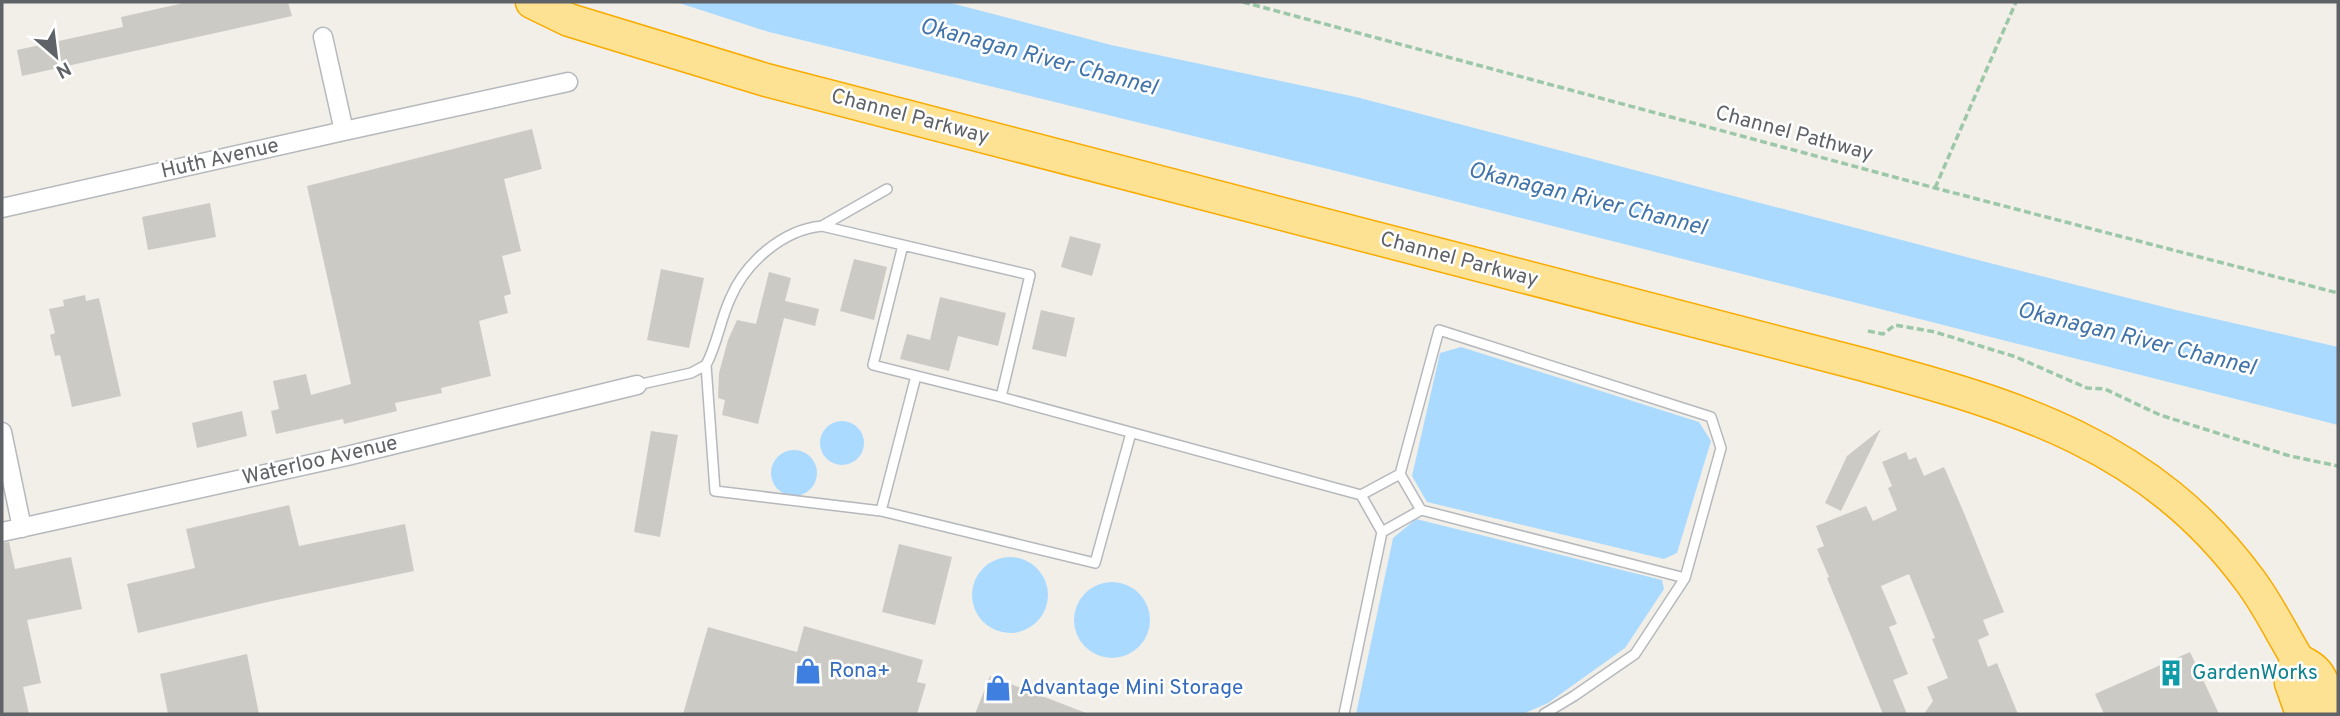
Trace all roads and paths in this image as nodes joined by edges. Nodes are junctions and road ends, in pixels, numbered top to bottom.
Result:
1 (532, 2) edge
2 (1243, 2) edge
3 (2016, 2) edge
4 (323, 37) dead end
5 (568, 82) dead end
6 (344, 131) junction
7 (1935, 188) junction
8 (887, 189) dead end
9 (2, 208) edge
10 (822, 226) junction
11 (903, 245) junction
12 (2338, 293) edge
13 (1868, 331) dead end
14 (706, 365) junction
15 (916, 376) junction
16 (638, 385) joint
17 (1001, 397) junction
18 (2, 432) edge
19 (1131, 433) junction
20 (2338, 466) edge
21 (1400, 474) junction
22 (1361, 495) junction
23 (1421, 510) junction
24 (881, 511) junction
25 (22, 528) junction
26 (2, 532) edge
27 (1382, 532) junction
28 (1685, 578) junction
29 (2296, 659) junction
30 (1344, 714) edge
31 (1544, 714) edge
32 (2302, 714) edge
33 (2335, 714) edge

1 - 29 highway, Channel Parkway
2 - 7 path, Channel Pathway
3 - 7 path
4 - 6 street
5 - 6 street, Huth Avenue
6 - 9 street, Huth Avenue
7 - 12 path, Channel Pathway
8 - 10 lane
10 - 11 lane
10 - 14 lane
11 - 15 lane
11 - 17 lane
13 - 20 path
14 - 16 lane
14 - 24 lane
15 - 17 lane
15 - 24 lane
16 - 25 street, Waterloo Avenue
17 - 19 lane
18 - 25 street
19 - 22 lane
19 - 24 lane
21 - 22 lane
21 - 23 lane
21 - 28 lane
22 - 27 lane
23 - 27 lane
23 - 28 lane
25 - 26 street, Waterloo Avenue
27 - 30 lane
28 - 31 lane
29 - 32 highway
29 - 33 highway, Channel Parkway

